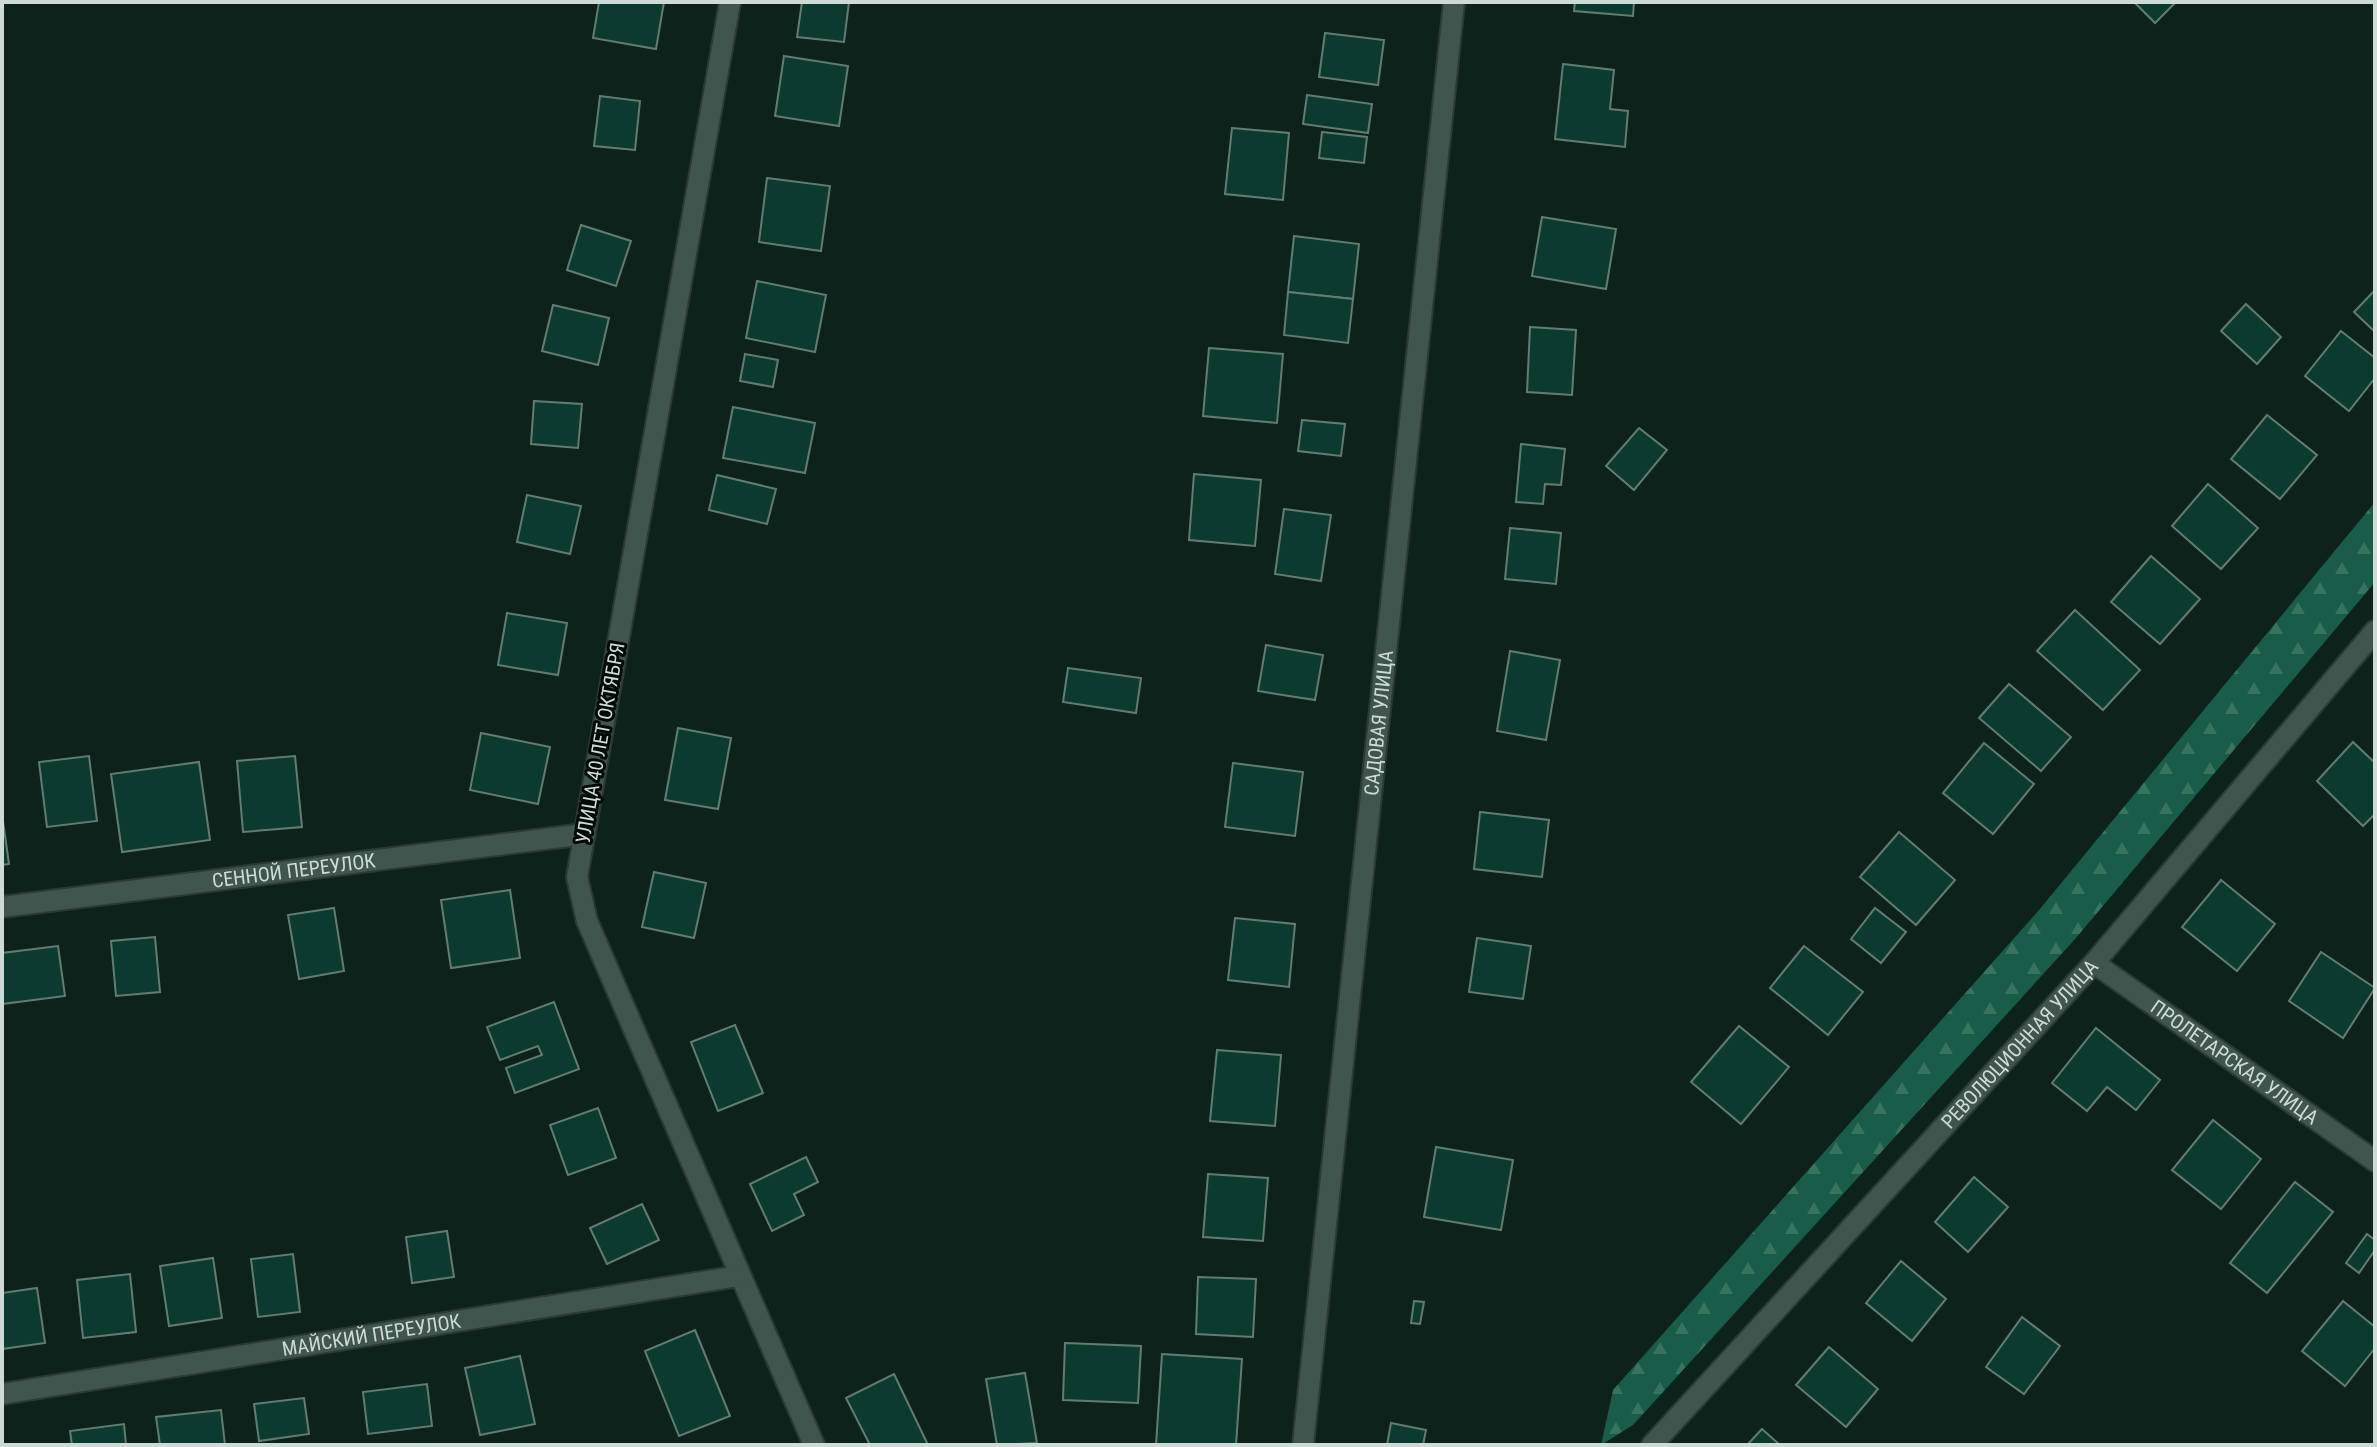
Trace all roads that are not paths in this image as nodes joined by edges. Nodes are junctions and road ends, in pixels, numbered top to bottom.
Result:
1 (730, 2) edge
2 (1454, 2) edge
3 (2375, 631) edge
4 (585, 834) junction
5 (2, 907) edge
6 (2094, 963) junction
7 (2375, 1161) edge
8 (739, 1276) junction
9 (2, 1394) edge
10 (814, 1445) edge
11 (1303, 1445) edge
12 (1652, 1445) edge

1 - 4 street, УЛИЦА 40 ЛЕТ ОКТЯБРЯ
2 - 11 street, САДОВАЯ УЛИЦА
3 - 6 street, РЕВОЛЮЦИОННАЯ УЛИЦА
4 - 5 street, СЕННОЙ ПЕРЕУЛОК
4 - 8 street, УЛИЦА 40 ЛЕТ ОКТЯБРЯ
6 - 7 street, ПРОЛЕТАРСКАЯ УЛИЦА
6 - 12 street, РЕВОЛЮЦИОННАЯ УЛИЦА
8 - 9 street, МАЙСКИЙ ПЕРЕУЛОК
8 - 10 street, УЛИЦА 40 ЛЕТ ОКТЯБРЯ

